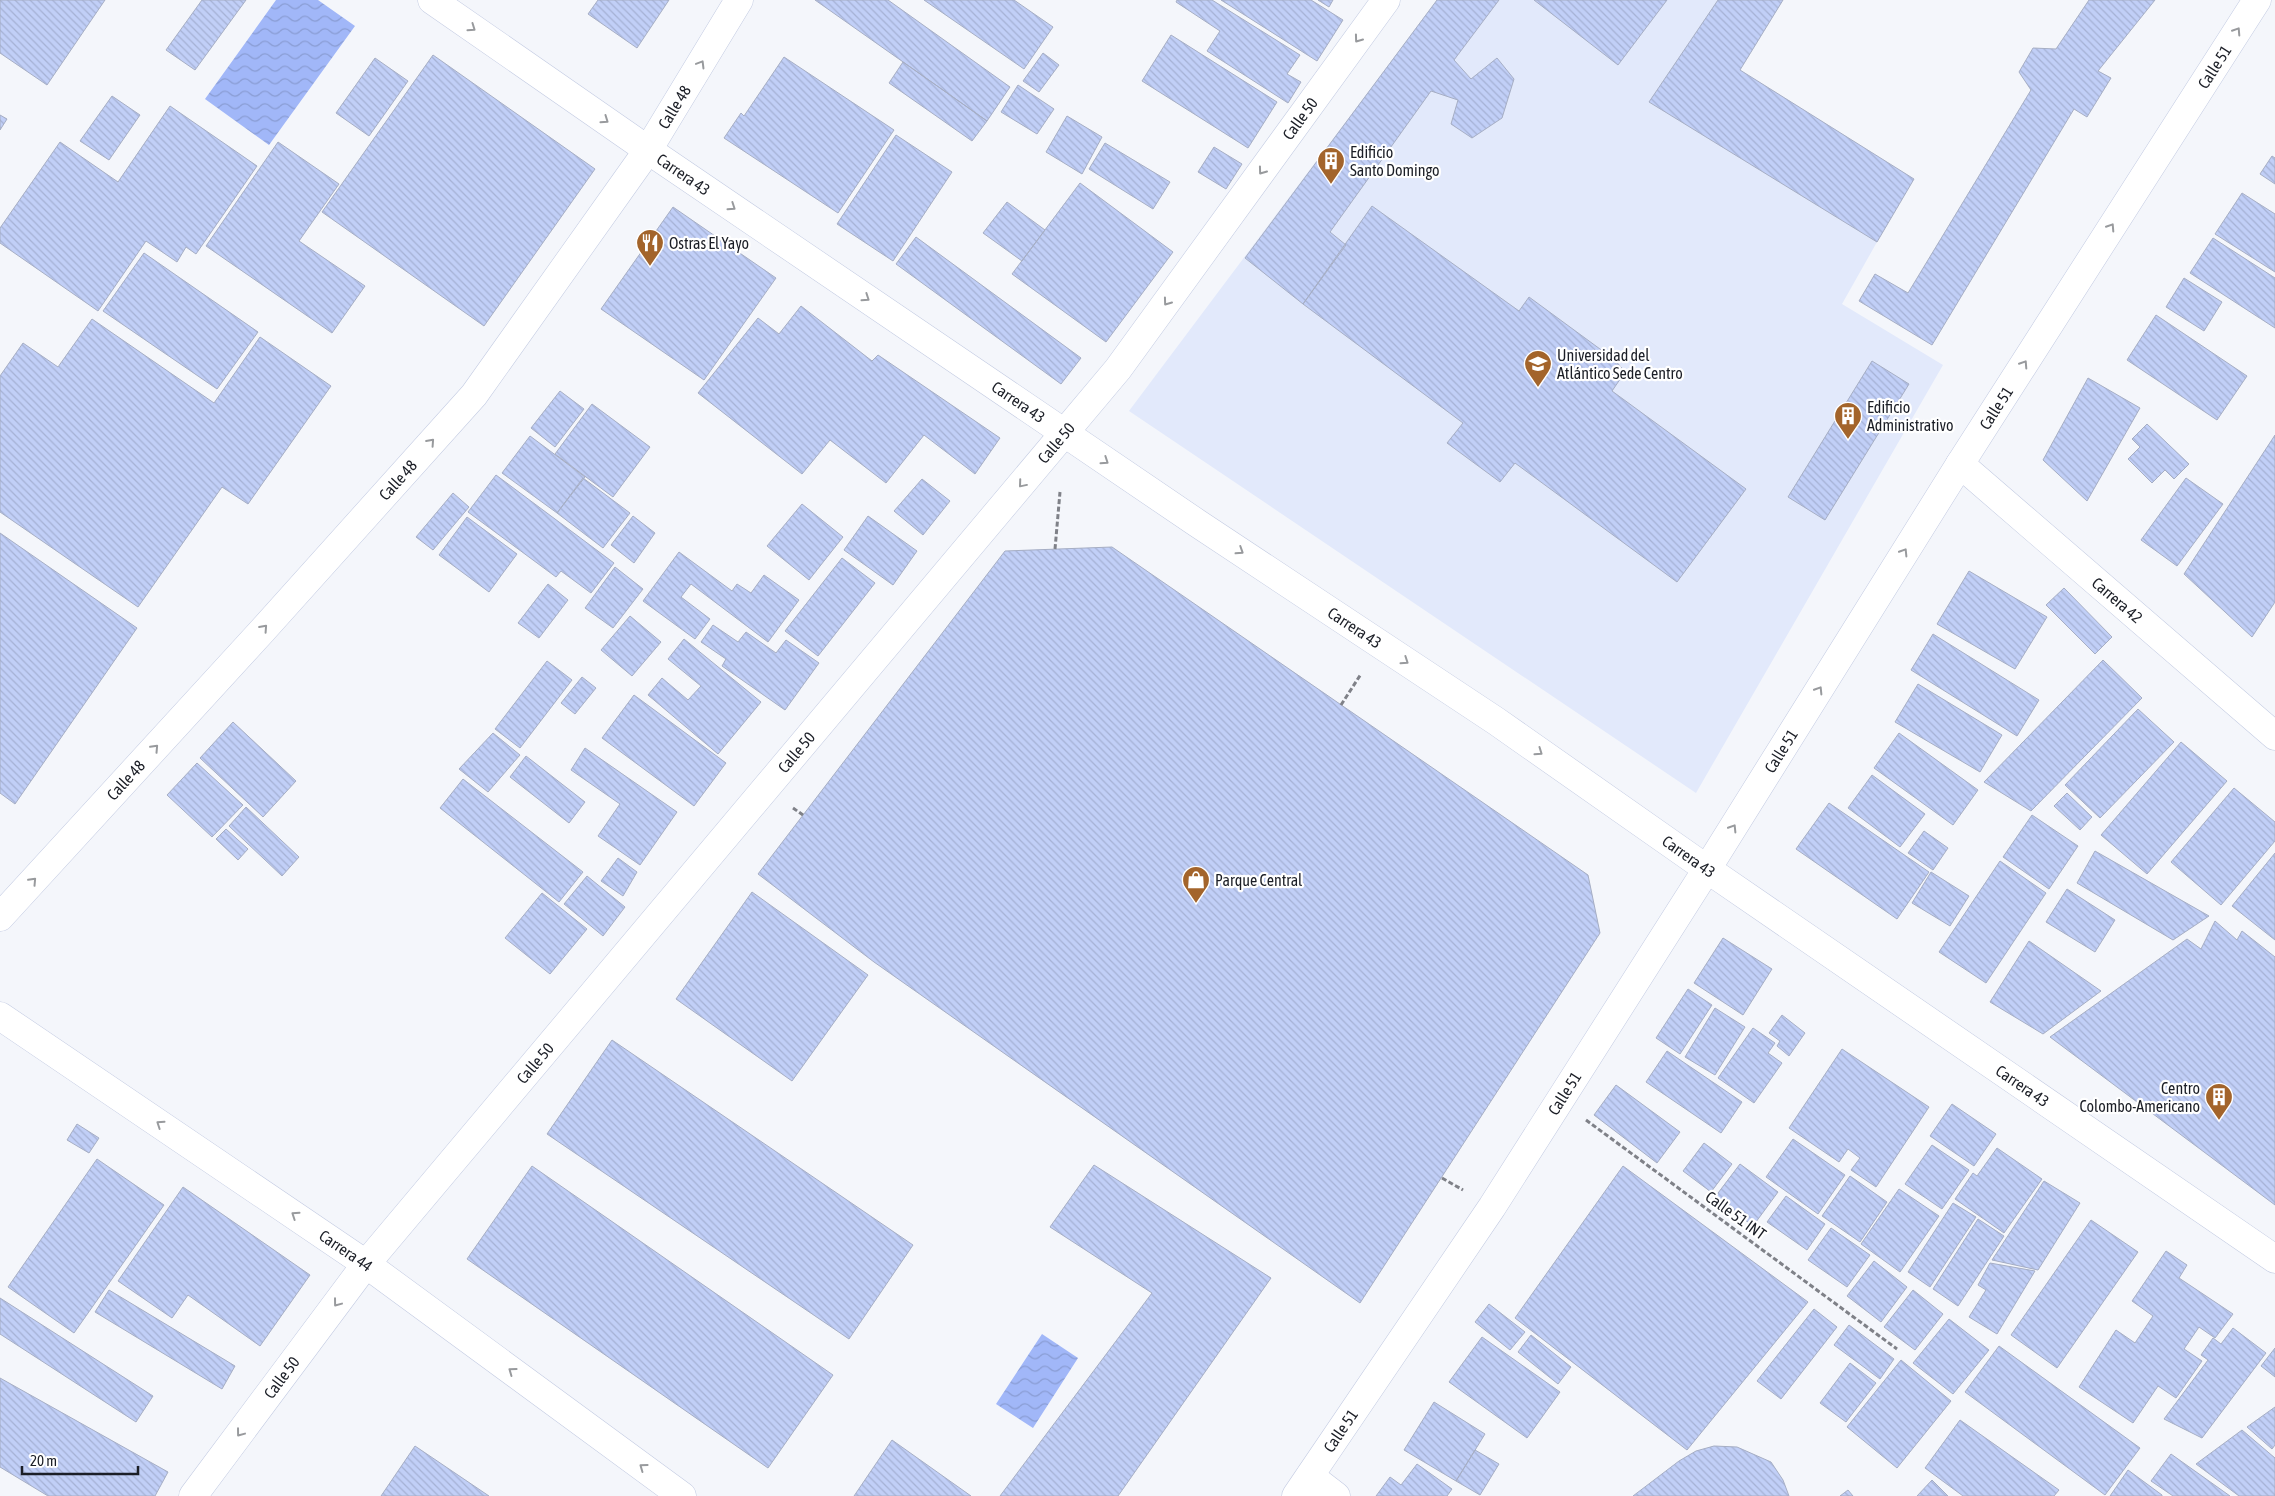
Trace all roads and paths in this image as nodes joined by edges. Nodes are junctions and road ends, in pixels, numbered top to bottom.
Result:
1 (432, 0) edge
2 (740, 0) edge
3 (1386, 0) edge
4 (2257, 0) edge
5 (648, 150) junction
6 (1065, 433) junction
7 (1960, 464) junction
8 (2275, 736) edge
9 (1707, 869) junction
10 (0, 917) edge
11 (0, 1016) edge
12 (1560, 1100) junction
13 (2275, 1258) edge
14 (366, 1264) junction
15 (1897, 1349) dead end
16 (1303, 1486) edge
17 (193, 1496) edge
18 (682, 1496) edge
19 (1336, 1496) edge

1 -> 5 street, Carrera 43
5 -> 2 street, Calle 48
3 -> 6 street, Calle 50
7 -> 4 street, Calle 51
5 -> 6 street, Carrera 43
10 -> 5 street, Calle 48
6 -> 9 street, Carrera 43
6 -> 14 street, Calle 50
7 - 8 street, Carrera 42
9 -> 7 street, Calle 51
9 - 12 street, Calle 51
9 - 13 street, Carrera 43
14 -> 11 street, Carrera 44
12 - 15 path, Calle 51 INT
12 - 16 street, Calle 51
14 -> 17 street, Calle 50
18 -> 14 street, Carrera 44
16 - 19 street

